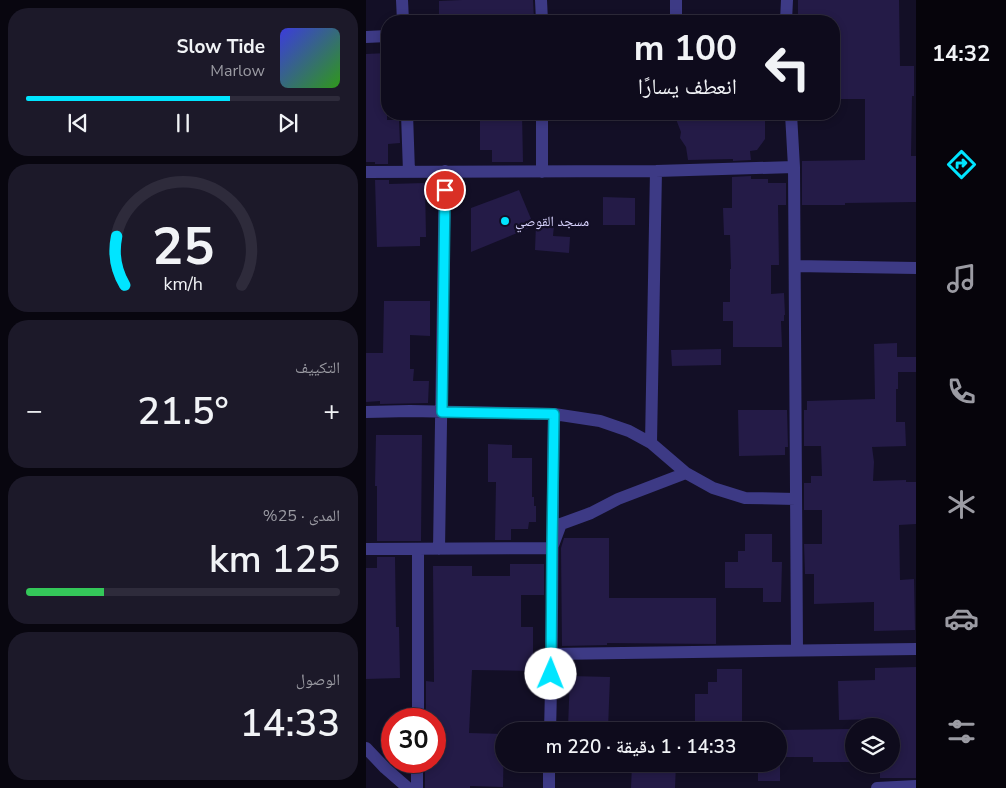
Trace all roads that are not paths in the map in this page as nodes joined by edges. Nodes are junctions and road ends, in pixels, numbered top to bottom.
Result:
1 (402, 0) edge
2 (542, 0) edge
3 (676, 0) edge
4 (787, 0) edge
5 (403, 15) edge
6 (542, 15) edge
7 (676, 15) edge
8 (786, 15) edge
9 (381, 36) edge
10 (366, 37) edge
11 (407, 120) edge
12 (542, 120) edge
13 (791, 120) edge
14 (794, 167) junction
15 (445, 171) junction
16 (656, 171) junction
17 (366, 172) edge
18 (409, 172) junction
19 (542, 172) junction
20 (795, 266) junction
21 (916, 268) edge
22 (366, 412) edge
23 (442, 412) junction
24 (554, 414) junction
25 (651, 443) junction
26 (686, 473) junction
27 (796, 499) junction
28 (552, 548) junction
29 (366, 549) edge
30 (418, 549) junction
31 (439, 550) junction
32 (916, 649) edge
33 (797, 650) junction
34 (552, 654) junction
35 (418, 708) edge
36 (550, 722) edge
37 (366, 748) edge
38 (549, 772) edge
39 (418, 773) edge
40 (916, 786) edge
41 (408, 788) edge
42 (417, 788) edge
43 (548, 788) edge
44 (876, 788) edge

1 - 5 street
2 - 6 street
3 - 7 street
4 - 8 street
9 - 10 street
11 - 18 street
12 - 19 street
13 - 14 street
14 - 16 street
14 - 20 street
15 - 18 street
15 - 19 street
15 - 23 street
16 - 19 street
16 - 25 street
17 - 18 street
20 - 21 street
20 - 27 street
22 - 23 street
23 - 24 street
23 - 31 street
24 - 25 street
24 - 28 street
25 - 26 street
26 - 27 street
26 - 28 street
27 - 33 street
28 - 31 street
28 - 34 street
29 - 30 street
30 - 31 street
30 - 35 street
32 - 33 street
33 - 34 street
34 - 36 street
37 - 41 street
38 - 43 street
39 - 42 street
40 - 44 street

